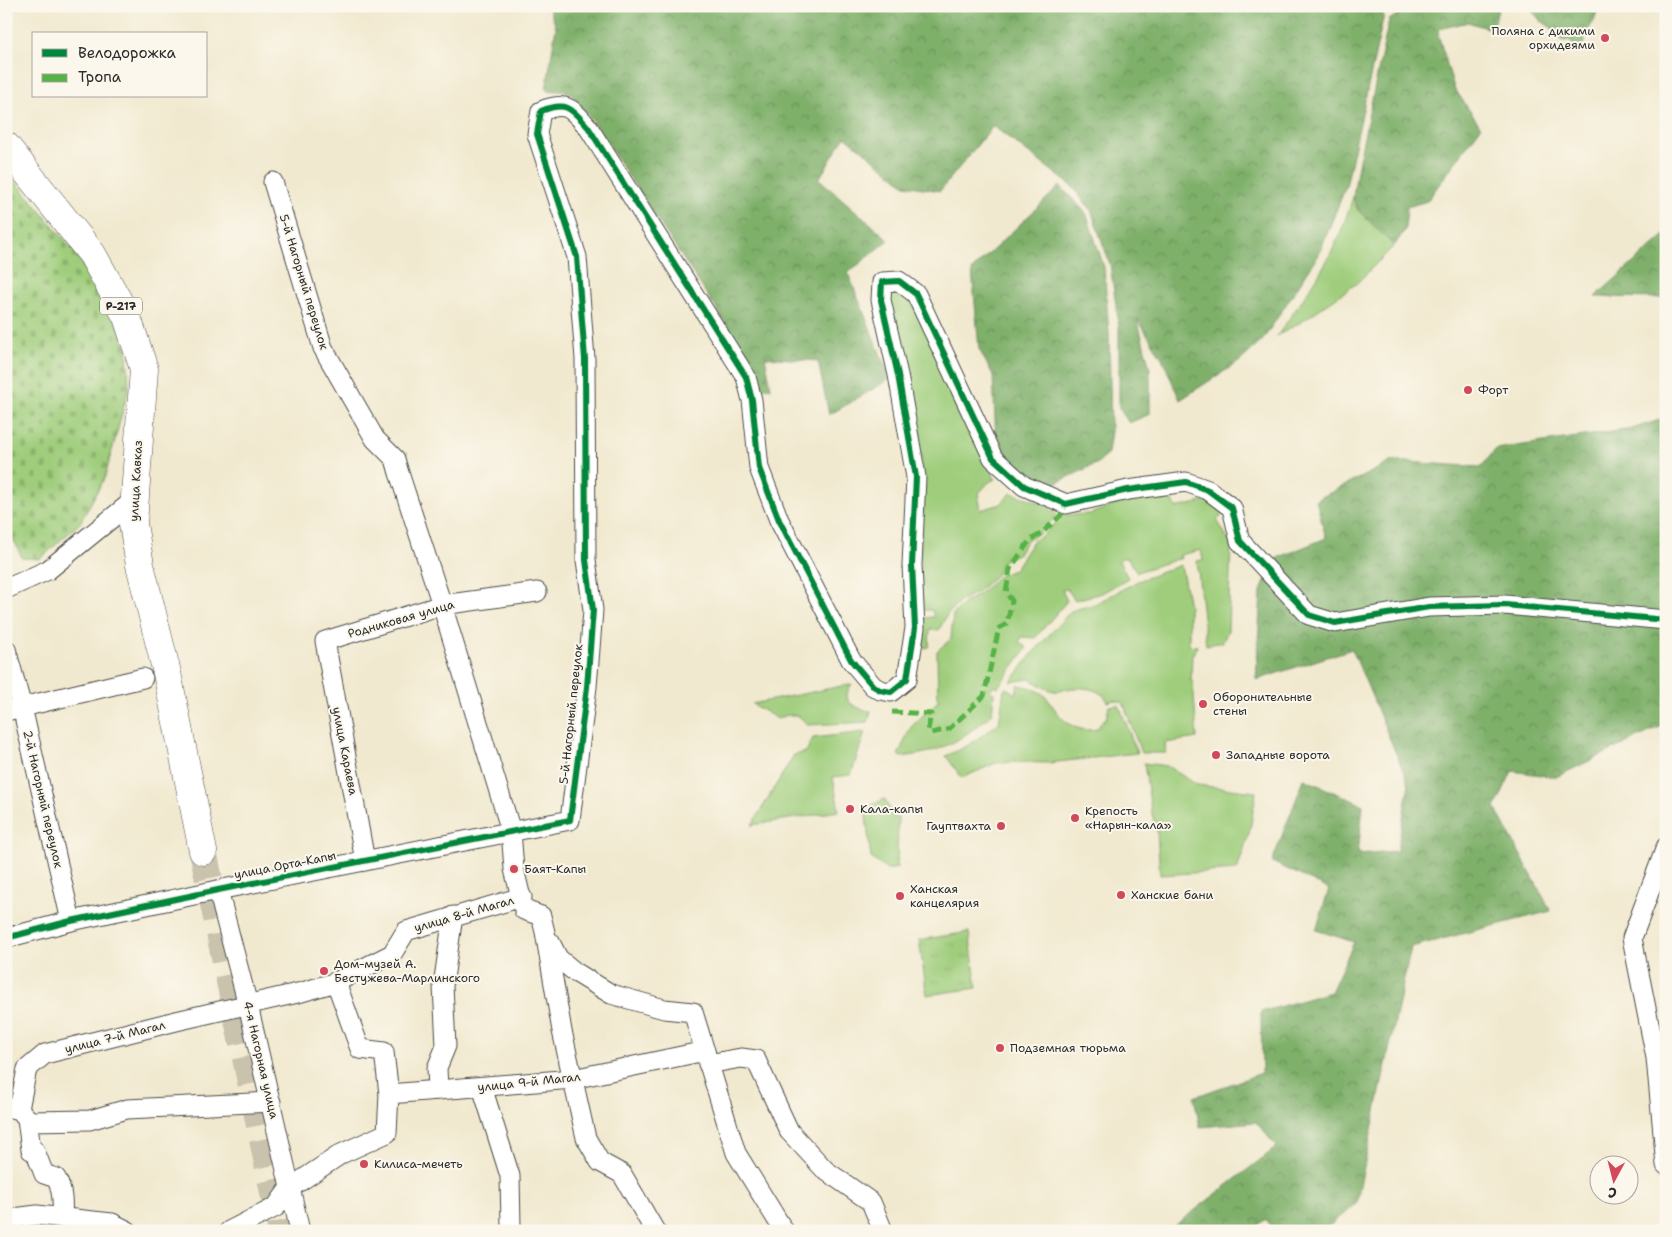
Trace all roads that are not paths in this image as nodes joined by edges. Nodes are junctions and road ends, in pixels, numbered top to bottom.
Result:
1 (6, 146) edge
2 (273, 182) dead end
3 (134, 500) junction
4 (6, 589) edge
5 (537, 592) dead end
6 (442, 605) junction
7 (1666, 620) edge
8 (324, 641) joint
9 (6, 649) edge
10 (143, 678) dead end
11 (14, 709) edge
12 (570, 820) joint
13 (511, 831) junction
14 (1666, 847) edge
15 (203, 851) tunnel mouth
16 (365, 861) junction
17 (218, 890) junction
18 (522, 897) junction
19 (453, 916) junction
20 (71, 921) junction
21 (545, 932) junction
22 (6, 938) edge
23 (336, 982) junction
24 (248, 1005) junction
25 (707, 1057) junction
26 (573, 1079) junction
27 (482, 1087) junction
28 (438, 1090) junction
29 (389, 1094) junction
30 (271, 1102) junction
31 (18, 1112) edge
32 (1666, 1165) edge
33 (290, 1188) junction
34 (62, 1218) junction
35 (6, 1220) edge
36 (128, 1231) edge
37 (229, 1231) edge
38 (300, 1231) edge
39 (512, 1231) edge
40 (655, 1231) edge
41 (784, 1231) edge
42 (883, 1231) edge

1 - 3 highway, улица Кавказ / Р-217
2 - 6 street, 5-й Нагорный переулок
3 - 4 street
3 - 15 highway, улица Кавказ / Р-217
5 - 6 street, Родниковая улица
6 - 8 street, Родниковая улица
6 - 13 street, 5-й Нагорный переулок
7 - 12 street, 5-й Нагорный переулок
8 - 16 street, улица Караева
9 - 11 street, 2-й Нагорный переулок
10 - 11 street
11 - 20 street, 2-й Нагорный переулок
12 - 13 street, улица Орта-Капы
13 - 16 street, улица Орта-Капы
13 - 18 street, 5-й Нагорный переулок
14 - 32 street
16 - 17 street, улица Орта-Капы
17 - 20 street, улица Орта-Капы
17 - 24 street, 4-я Нагорная улица
18 - 19 street, улица 8-й Магал
18 - 21 street, 5-й Нагорный переулок
19 - 23 street, улица 8-й Магал
19 - 28 street
20 - 22 street, улица Орта-Капы
21 - 25 street
21 - 26 street, 5-й Нагорный переулок
23 - 24 street, улица 8-й Магал
23 - 29 street
24 - 30 street, 4-я Нагорная улица
24 - 31 street, улица 7-й Магал
25 - 26 street, улица 9-й Магал
25 - 41 street
25 - 42 street, улица 9-й Магал
26 - 27 street, улица 9-й Магал
26 - 40 street, 5-й Нагорный переулок
27 - 28 street, улица 9-й Магал
27 - 39 street
28 - 29 street, улица 9-й Магал
29 - 33 street
30 - 31 street
30 - 33 street, 4-я Нагорная улица
31 - 34 street, улица 7-й Магал
33 - 37 street
33 - 38 street, 4-я Нагорная улица
34 - 35 street
34 - 36 street

